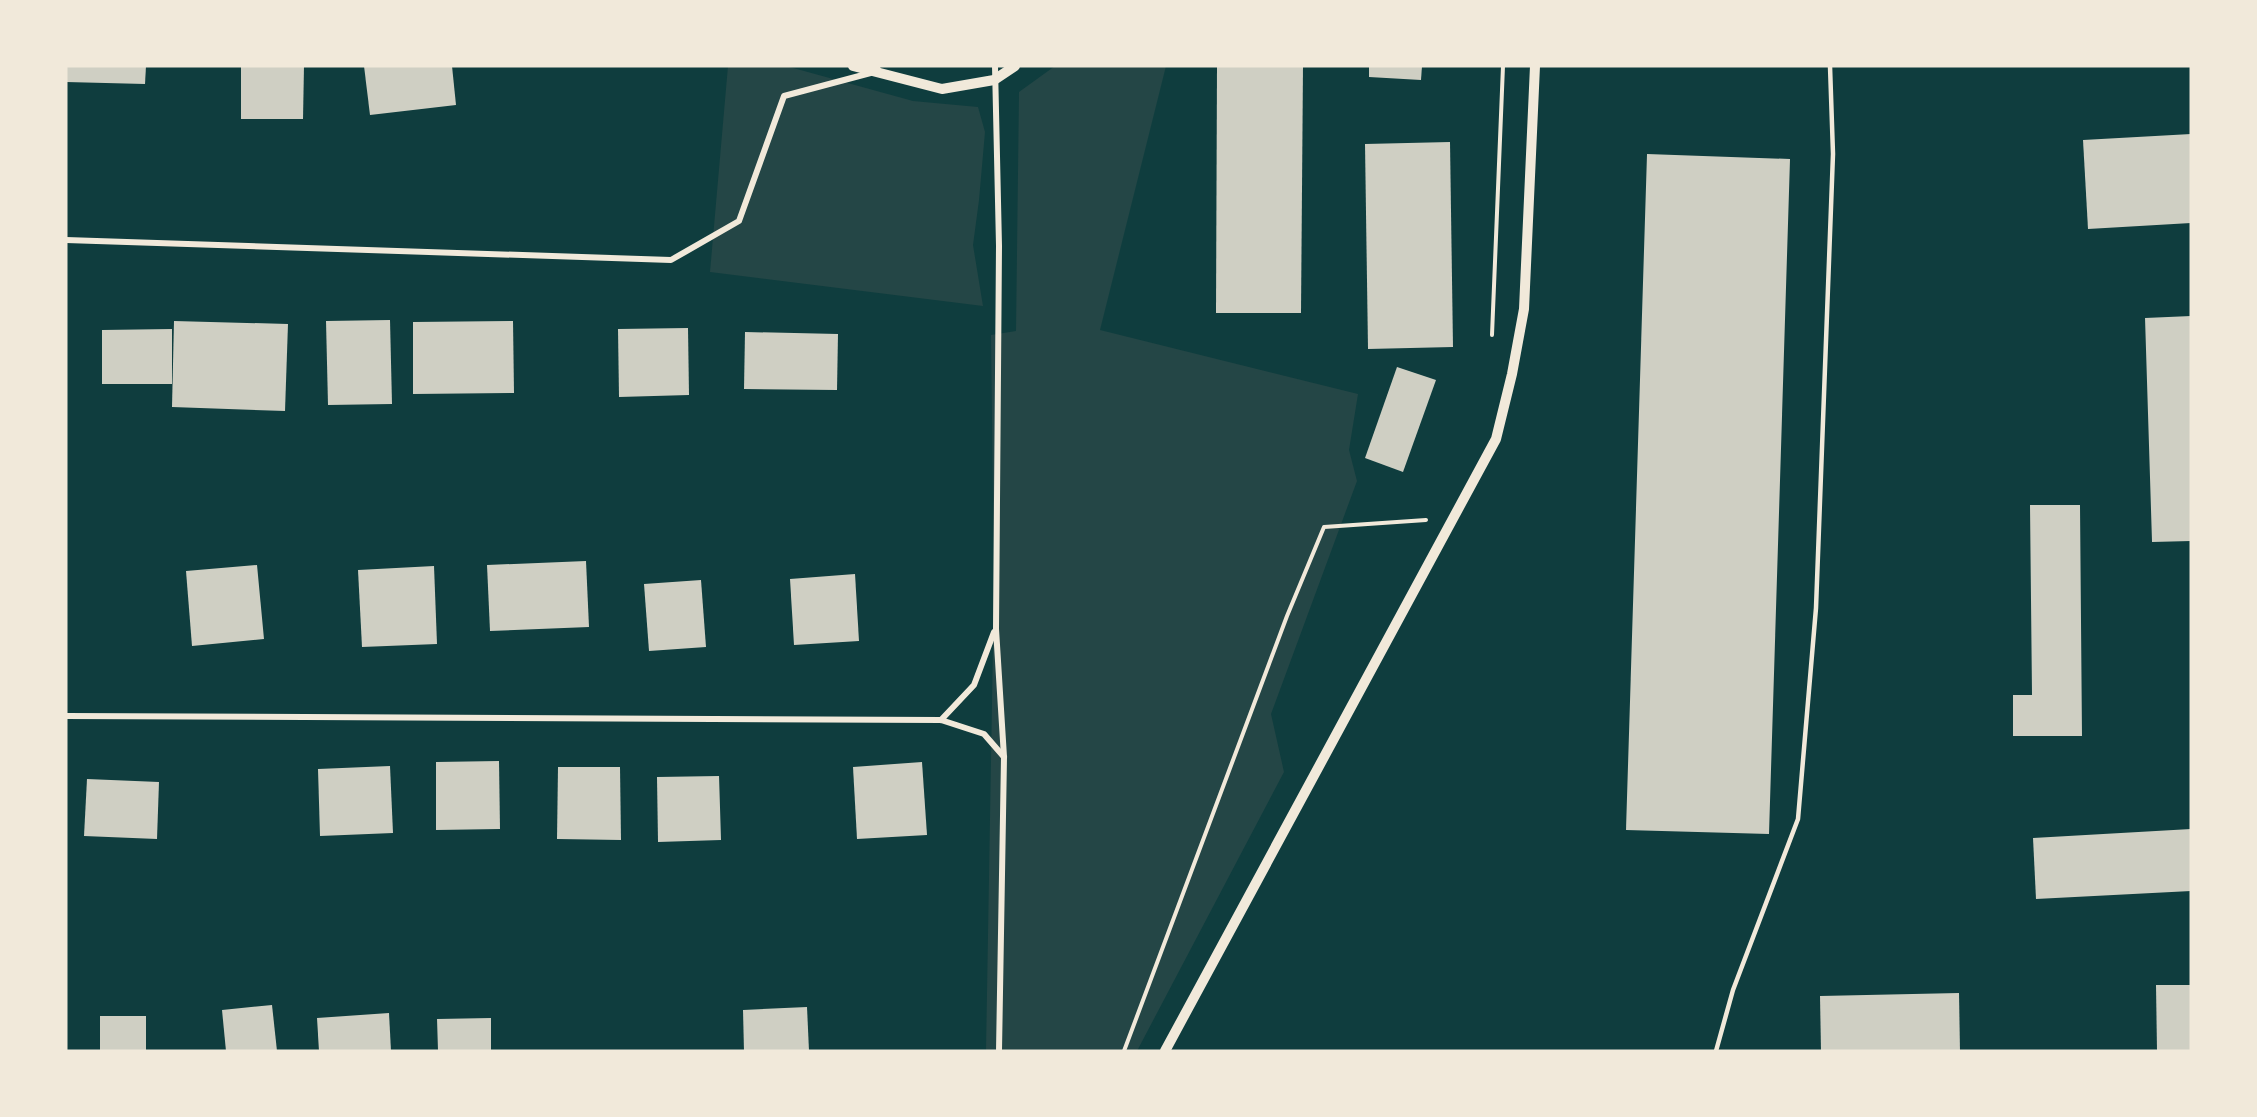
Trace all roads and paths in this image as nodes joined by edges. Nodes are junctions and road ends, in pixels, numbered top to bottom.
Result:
1 (853, 66) edge
2 (994, 66) edge
3 (1015, 66) edge
4 (1503, 66) edge
5 (1535, 66) edge
6 (1830, 66) edge
7 (877, 69) edge
8 (994, 80) junction
9 (66, 240) edge
10 (1492, 341) dead end
11 (1430, 520) dead end
12 (996, 629) junction
13 (66, 716) edge
14 (941, 720) junction
15 (1004, 757) junction
16 (999, 1051) edge
17 (1124, 1051) edge
18 (1165, 1051) edge
19 (1716, 1051) edge

1 - 7 street
2 - 8 street
3 - 8 street
4 - 10 path
5 - 18 street
6 - 19 lane
7 - 8 street
7 - 9 street
8 - 12 street
11 - 17 path
12 - 14 street
12 - 15 street
13 - 14 street
14 - 15 street
15 - 16 street

